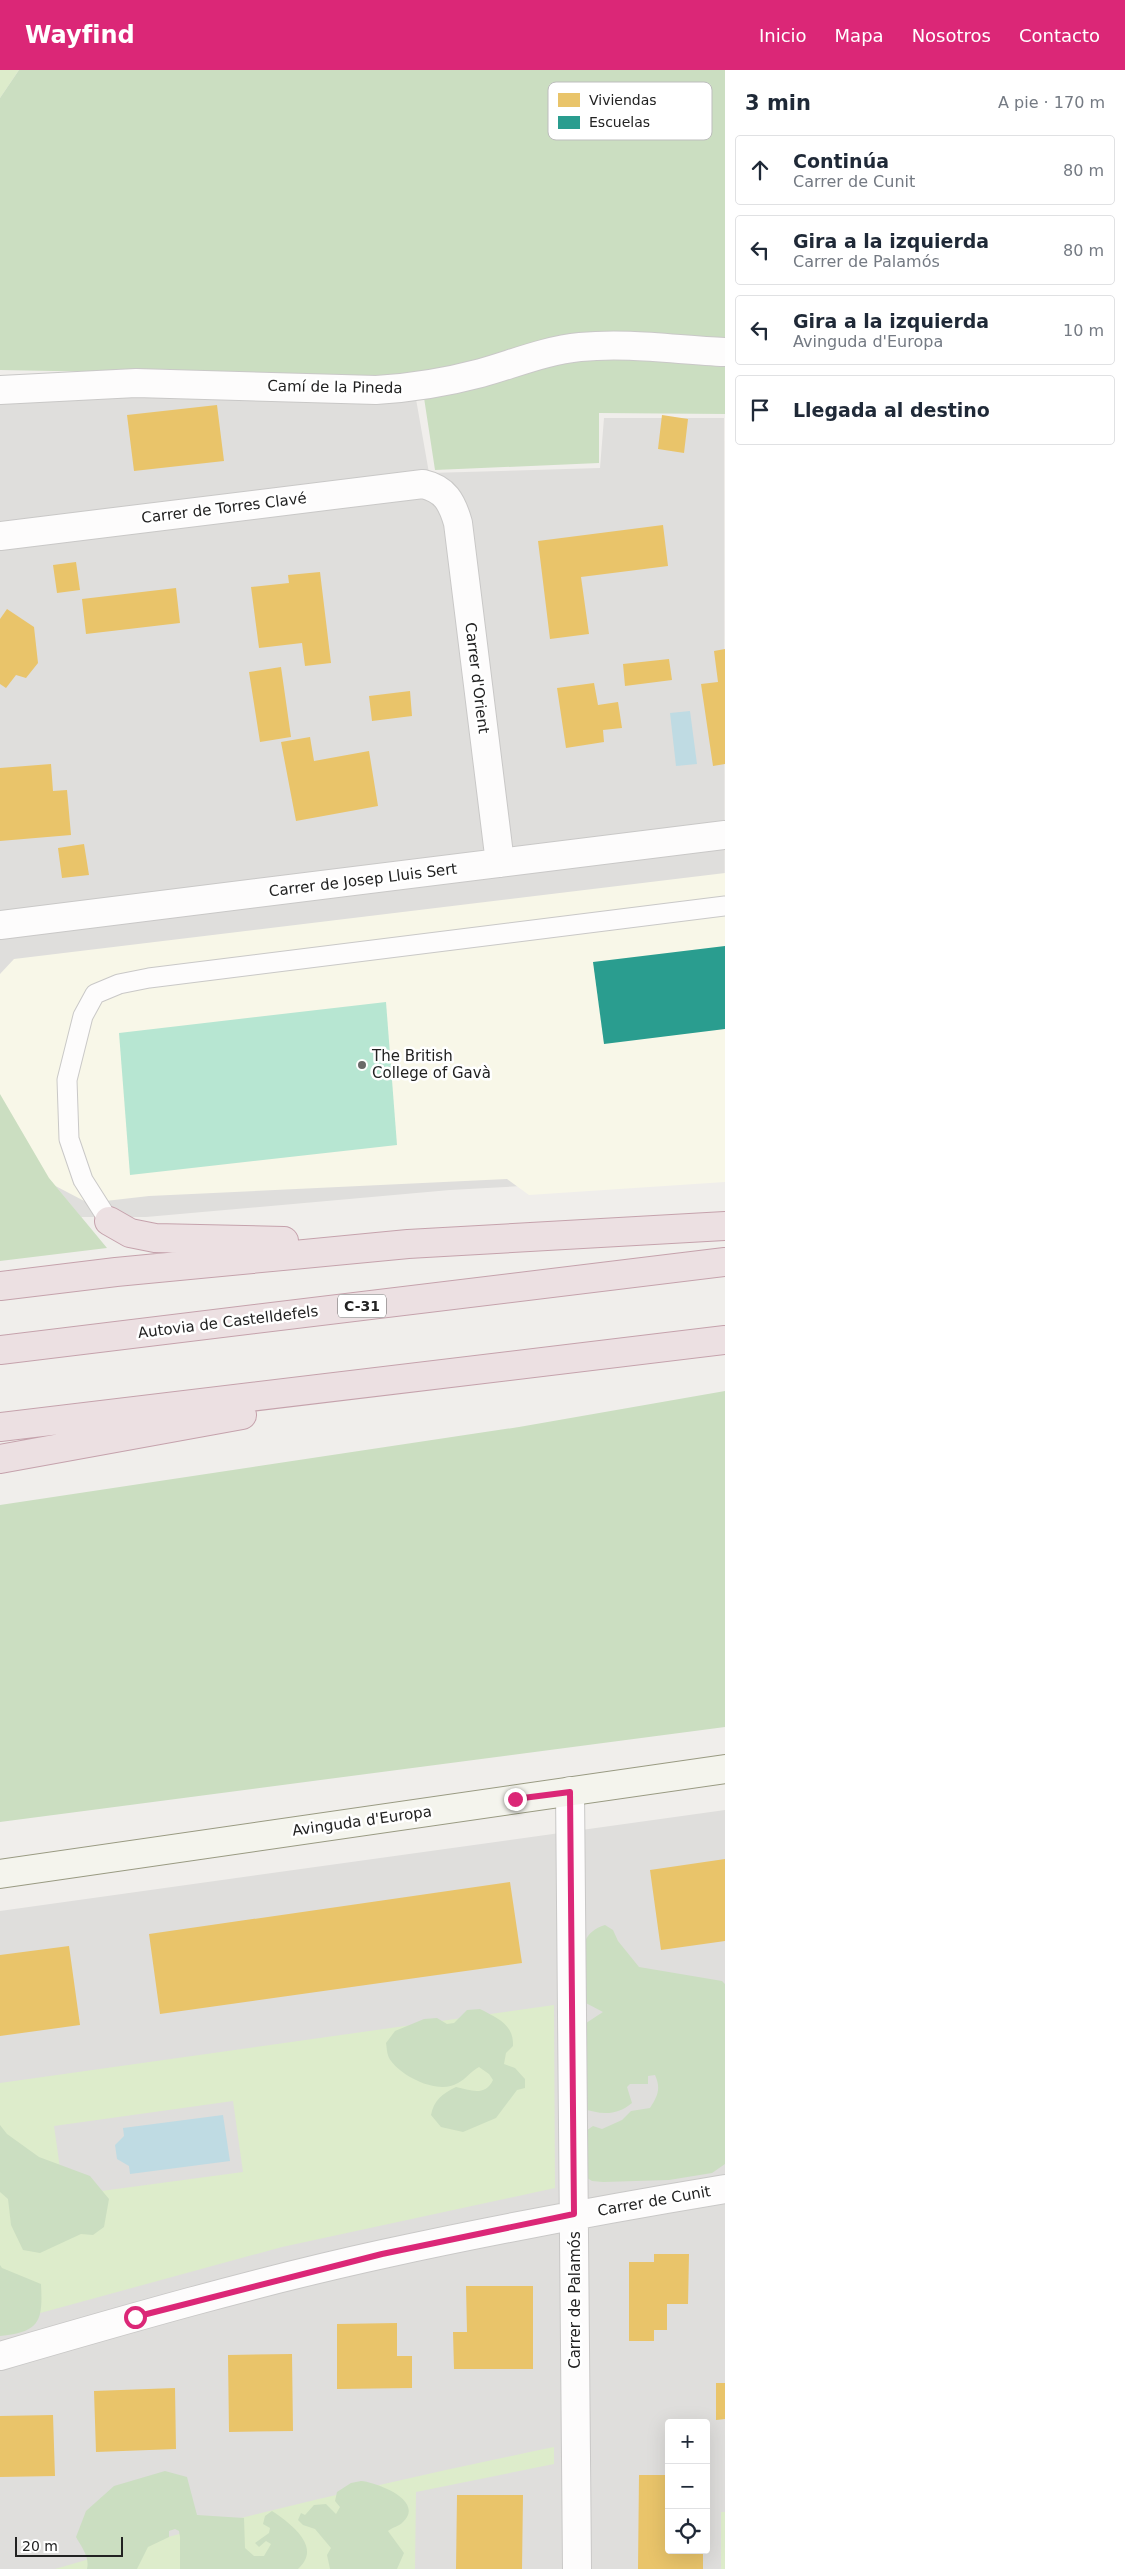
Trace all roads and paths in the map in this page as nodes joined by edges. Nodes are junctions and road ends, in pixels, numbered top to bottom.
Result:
1 (725, 352) edge
2 (0, 390) edge
3 (446, 495) joint
4 (0, 536) edge
5 (725, 835) edge
6 (500, 863) junction
7 (725, 906) edge
8 (0, 925) edge
9 (109, 1221) joint
10 (725, 1226) edge
11 (408, 1244) junction
12 (725, 1262) edge
13 (0, 1286) edge
14 (725, 1340) edge
15 (0, 1350) edge
16 (496, 1369) junction
17 (0, 1427) edge
18 (0, 1459) edge
19 (725, 1769) edge
20 (570, 1792) junction
21 (0, 1874) edge
22 (725, 2189) edge
23 (574, 2214) junction
24 (0, 2356) edge
25 (576, 2569) edge

1 - 2 street, Camí de la Pineda
3 - 4 street, Carrer de Torres Clavé
3 - 6 street, Carrer d'Orient
5 - 6 street, Carrer de Josep Lluis Sert
6 - 8 street, Carrer de Josep Lluis Sert
7 - 9 lane
9 - 11 highway
10 - 11 highway
11 - 13 highway
12 - 15 highway, Autovia de Castelldefels / C-31
14 - 16 highway
16 - 17 highway
16 - 18 highway
19 - 20 street, Avinguda d'Europa
20 - 21 street, Avinguda d'Europa
20 - 23 street, Carrer de Palamós
22 - 23 street, Carrer de Cunit
23 - 24 street, Carrer de Cunit
23 - 25 street, Carrer de Palamós

